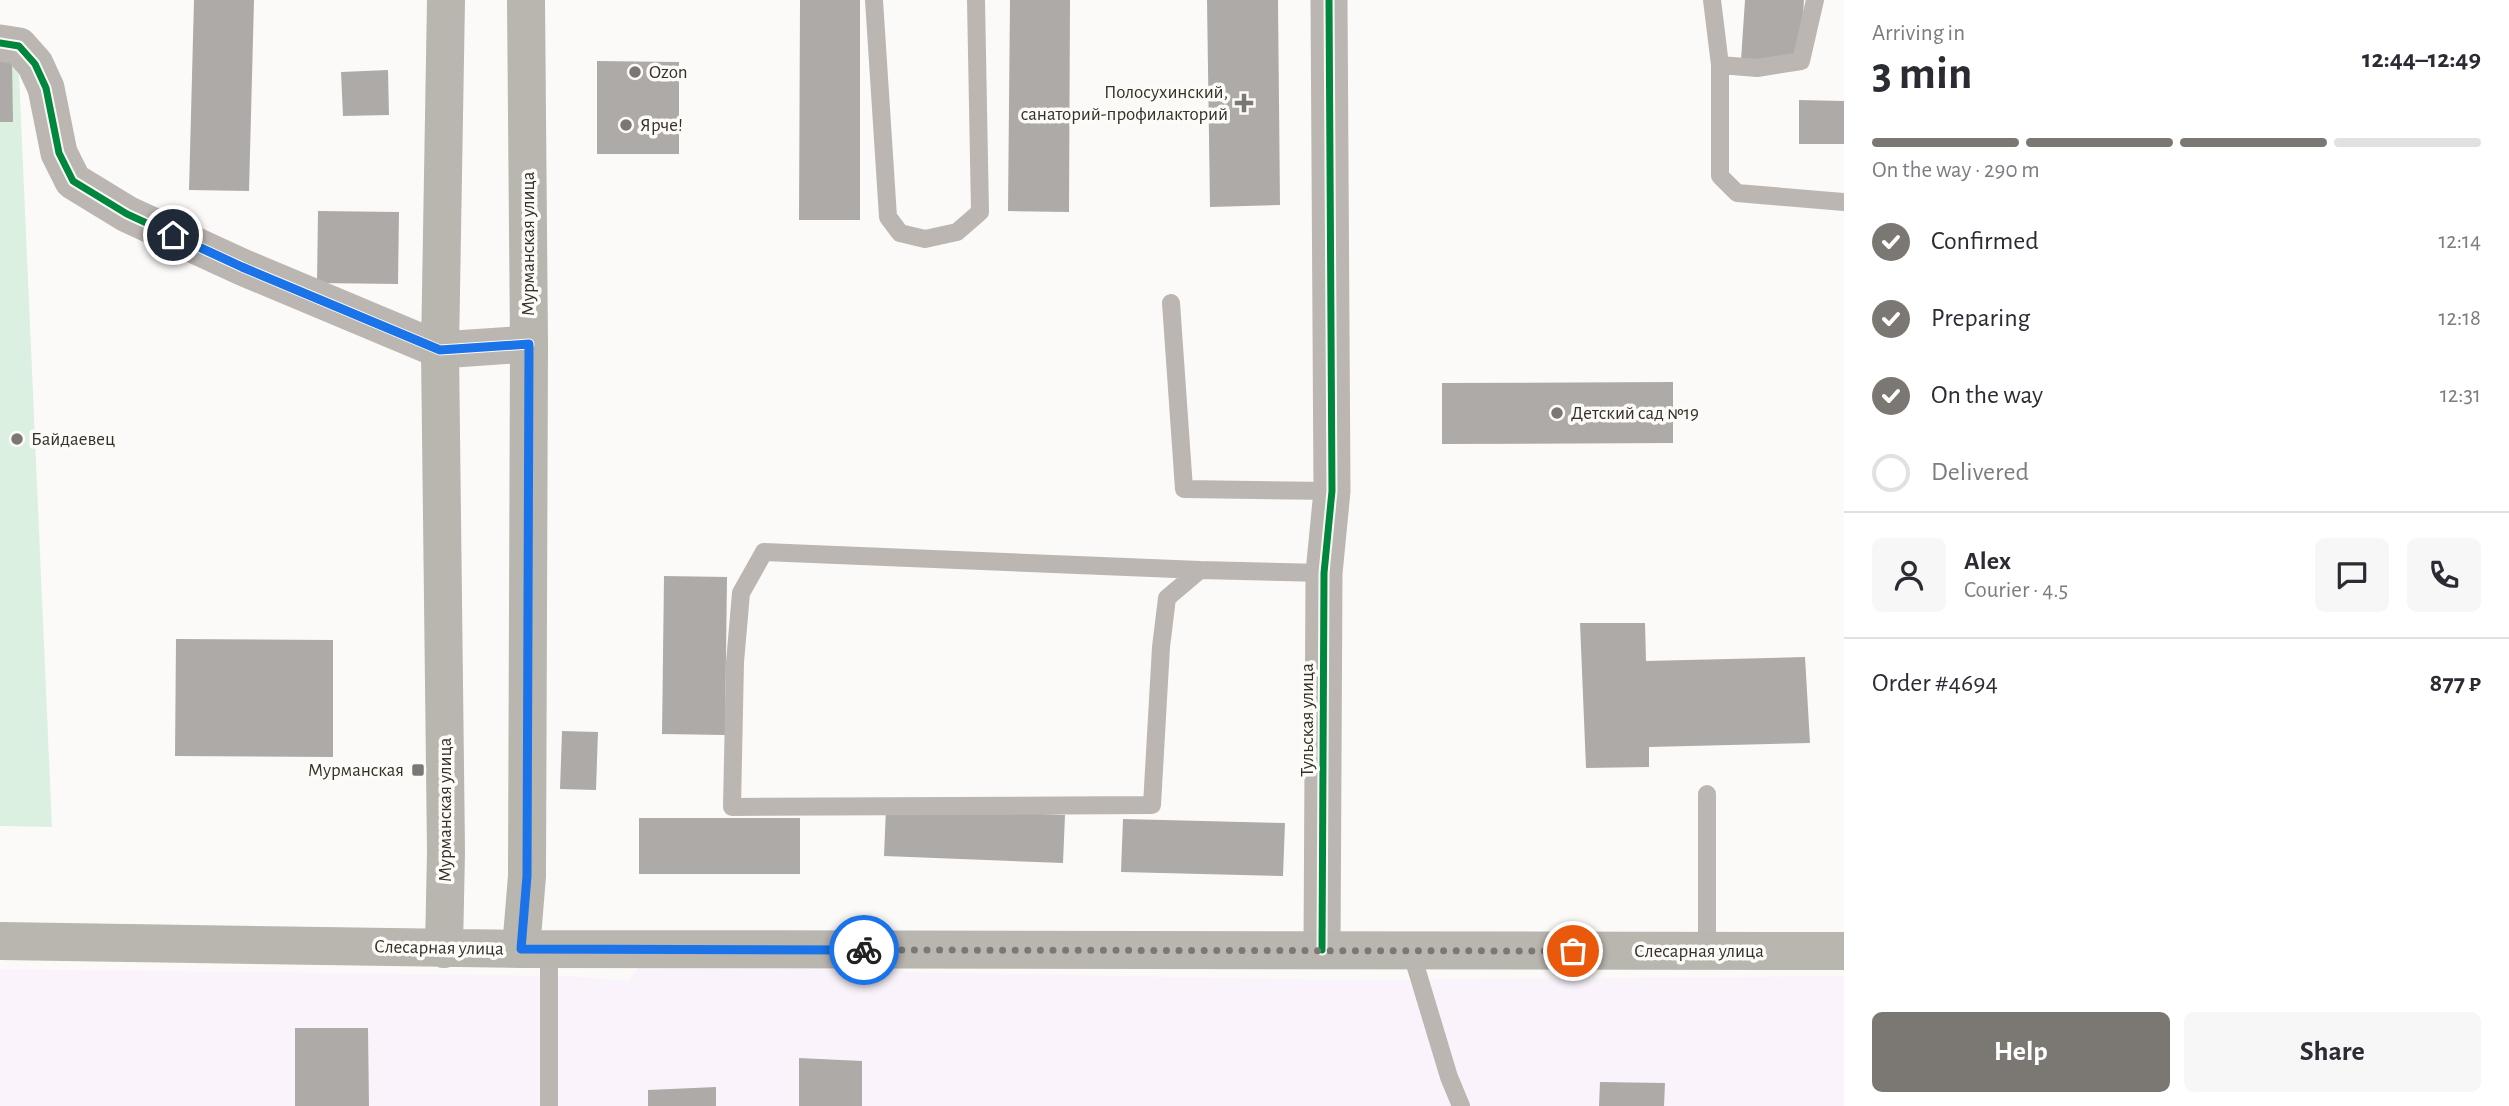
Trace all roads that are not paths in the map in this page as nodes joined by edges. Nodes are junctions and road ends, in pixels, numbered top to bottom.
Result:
1 (446, 0) edge
2 (526, 0) edge
3 (874, 0) edge
4 (976, 0) edge
5 (1329, 0) edge
6 (1712, 0) edge
7 (1815, 0) edge
8 (0, 43) edge
9 (1720, 65) junction
10 (1844, 202) edge
11 (1171, 303) dead end
12 (529, 344) junction
13 (440, 350) junction
14 (1332, 491) junction
15 (1200, 570) junction
16 (1324, 573) junction
17 (1707, 794) dead end
18 (0, 941) edge
19 (444, 949) junction
20 (535, 949) junction
21 (1322, 950) junction
22 (1411, 951) junction
23 (1707, 951) junction
24 (1844, 951) edge
25 (550, 1106) edge
26 (1461, 1106) edge

1 - 13 main road, Мурманская улица
2 - 12 main road, Мурманская улица
3 - 4 lane
5 - 14 street, Тульская улица
6 - 9 lane
7 - 9 lane
8 - 13 street
9 - 10 lane
11 - 14 lane
12 - 13 street
12 - 20 main road, Мурманская улица
13 - 19 main road, Мурманская улица
14 - 16 street, Тульская улица
15 - 15 lane
15 - 16 lane
16 - 21 street, Тульская улица
17 - 23 lane
18 - 19 main road, Слесарная улица
19 - 20 main road, Слесарная улица
20 - 21 main road, Слесарная улица
20 - 25 lane
21 - 22 main road, Слесарная улица
22 - 23 main road, Слесарная улица
22 - 26 lane
23 - 24 main road, Слесарная улица

